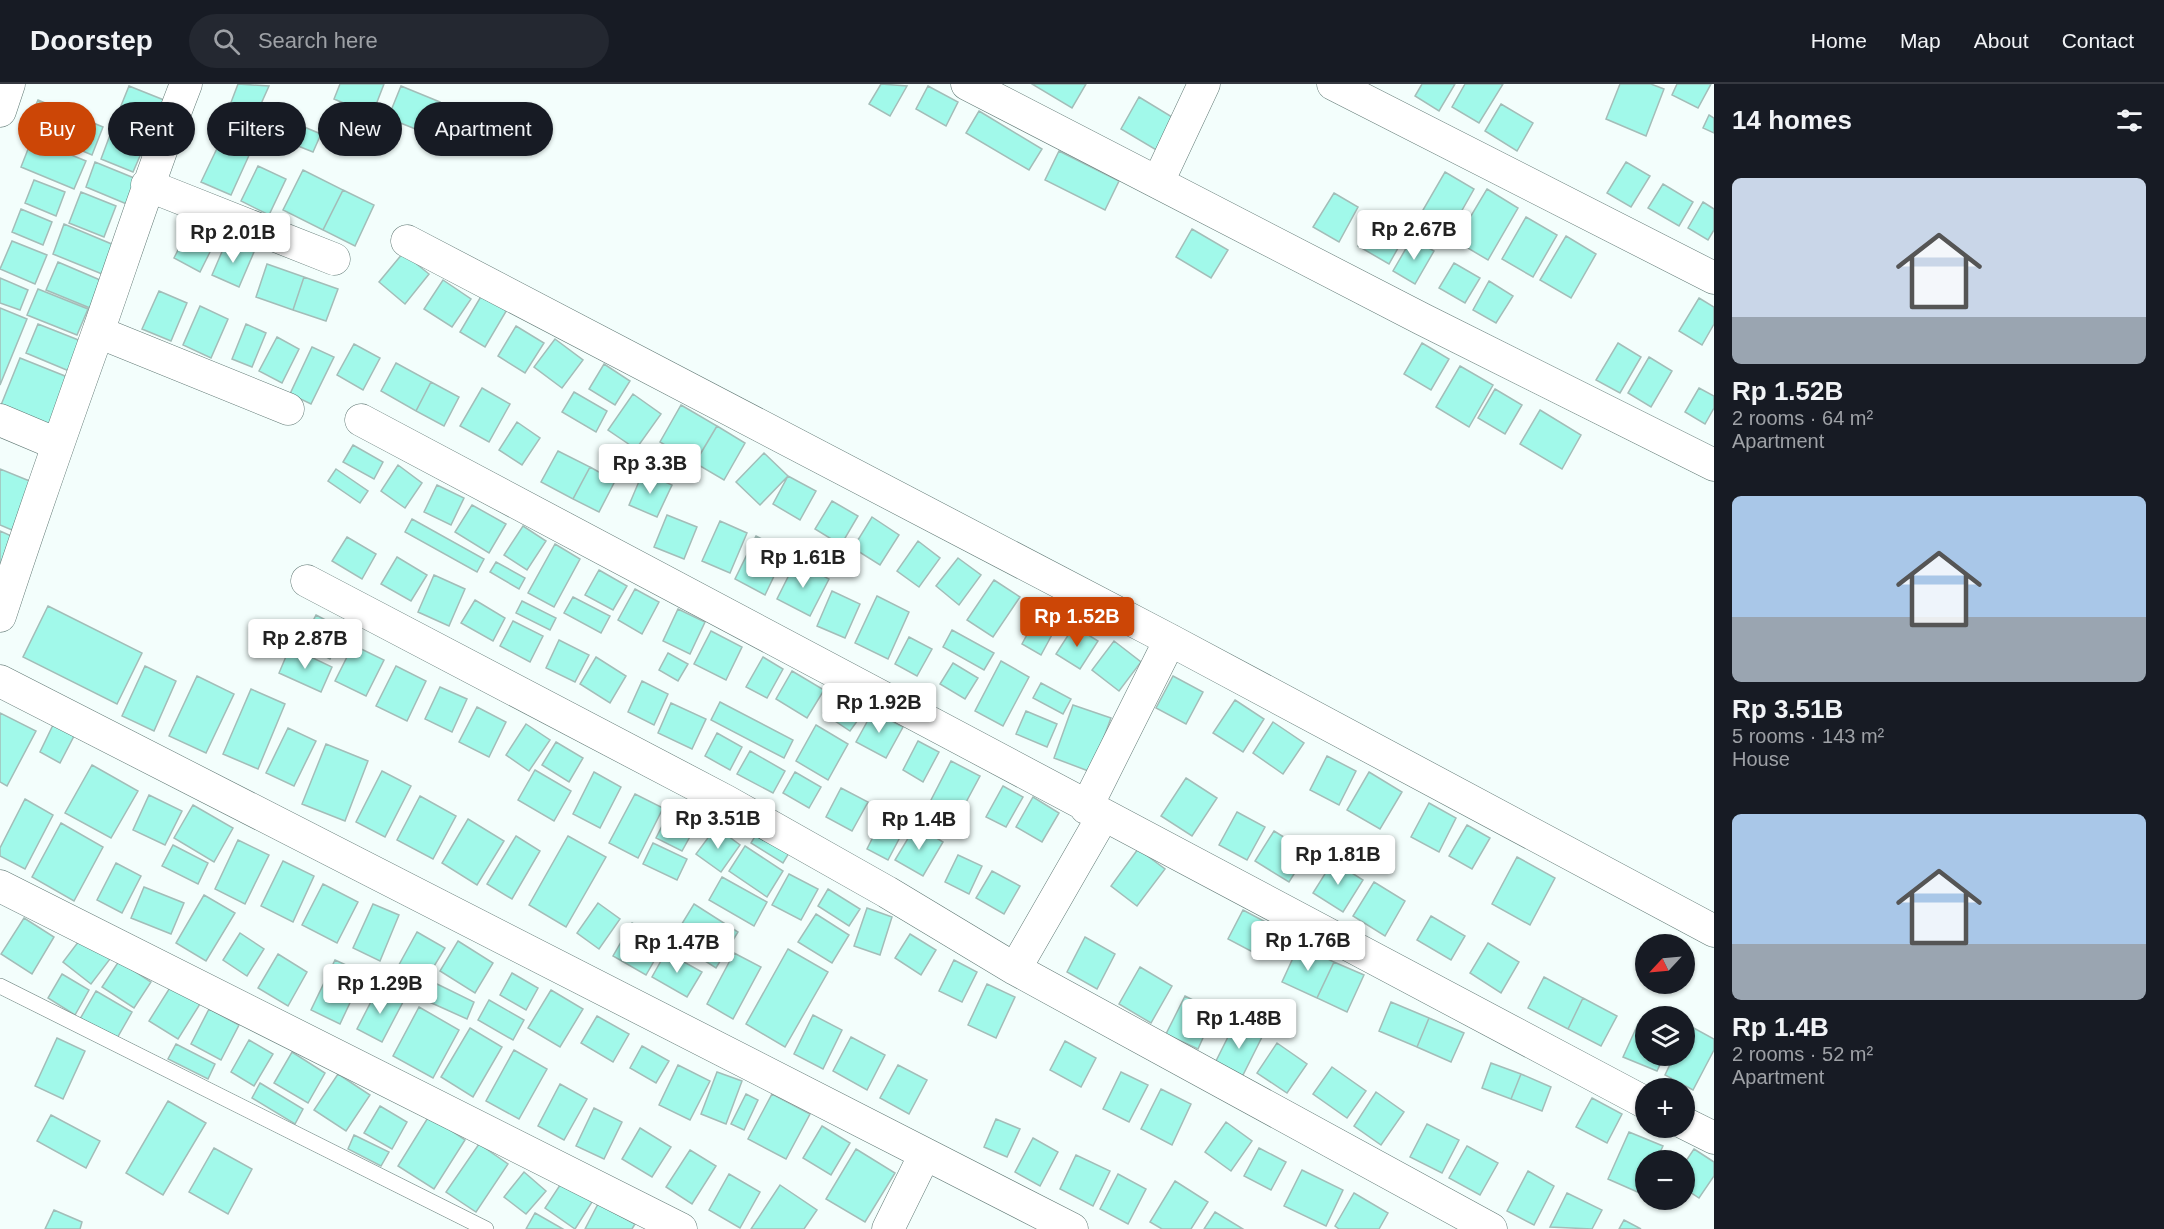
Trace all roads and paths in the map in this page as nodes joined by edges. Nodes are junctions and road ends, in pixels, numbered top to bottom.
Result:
1 (9, 84) edge
2 (186, 84) edge
3 (968, 84) edge
4 (1204, 84) edge
5 (1333, 84) edge
6 (0, 111) edge
7 (1158, 182) junction
8 (147, 184) junction
9 (407, 241) dead end
10 (334, 259) dead end
11 (1714, 278) edge
12 (98, 332) junction
13 (288, 410) dead end
14 (0, 420) edge
15 (361, 420) dead end
16 (57, 444) junction
17 (1714, 465) edge
18 (306, 581) dead end
19 (0, 616) edge
20 (1170, 640) junction
21 (0, 681) edge
22 (1095, 812) junction
23 (0, 886) edge
24 (1714, 931) edge
25 (1014, 969) junction
26 (0, 986) edge
27 (1635, 1097) edge
28 (1695, 1129) edge
29 (1714, 1138) edge
30 (925, 1154) junction
31 (486, 1229) edge
32 (681, 1229) edge
33 (888, 1229) edge
34 (1072, 1229) edge
35 (1491, 1229) edge

1 - 6 street
2 - 8 street
3 - 7 street
4 - 7 street
5 - 11 street
7 - 17 street
8 - 10 street
8 - 12 street
9 - 20 street
12 - 13 street
12 - 16 street
14 - 16 street
15 - 22 street
16 - 19 street
18 - 25 street
20 - 22 street
20 - 24 street
21 - 30 street
22 - 25 street
22 - 27 street
23 - 32 street
25 - 35 street
26 - 31 lane
28 - 29 street
30 - 33 street
30 - 34 street

